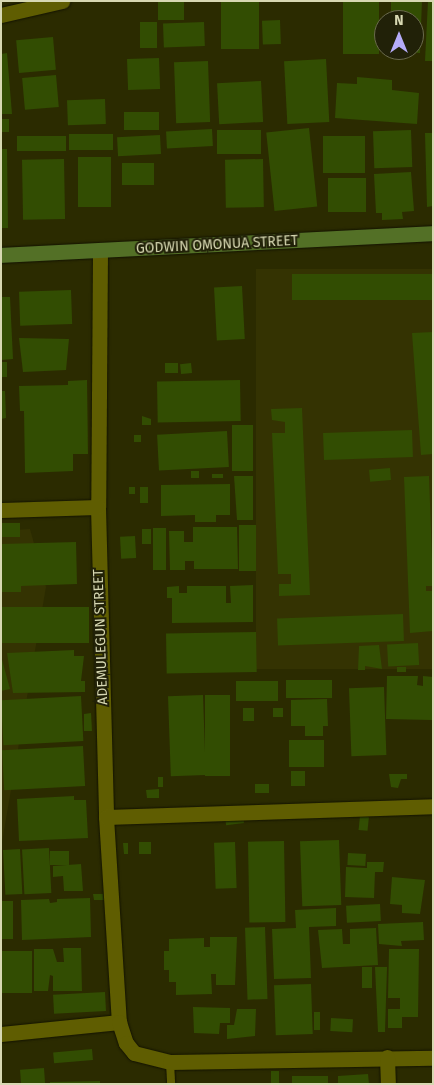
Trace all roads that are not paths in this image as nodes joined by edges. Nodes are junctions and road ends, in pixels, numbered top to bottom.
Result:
1 (62, 1) edge
2 (1, 15) edge
3 (433, 233) edge
4 (100, 252) junction
5 (1, 255) edge
6 (98, 507) junction
7 (1, 510) edge
8 (433, 806) edge
9 (106, 817) junction
10 (119, 1022) junction
11 (1, 1034) edge
12 (387, 1058) junction
13 (433, 1058) edge
14 (170, 1062) junction
15 (171, 1084) edge
16 (388, 1084) edge

1 - 2 street
3 - 4 street, GODWIN OMONUA STREET
4 - 5 street, GODWIN OMONUA STREET
4 - 6 street, ADEMULEGUN STREET
6 - 7 street
6 - 9 street, ADEMULEGUN STREET
8 - 9 street
9 - 10 street, ADEMULEGUN STREET
10 - 11 street
10 - 14 street, ADEMULEGUN STREET
12 - 13 street
12 - 14 street
12 - 16 street
14 - 15 lane

